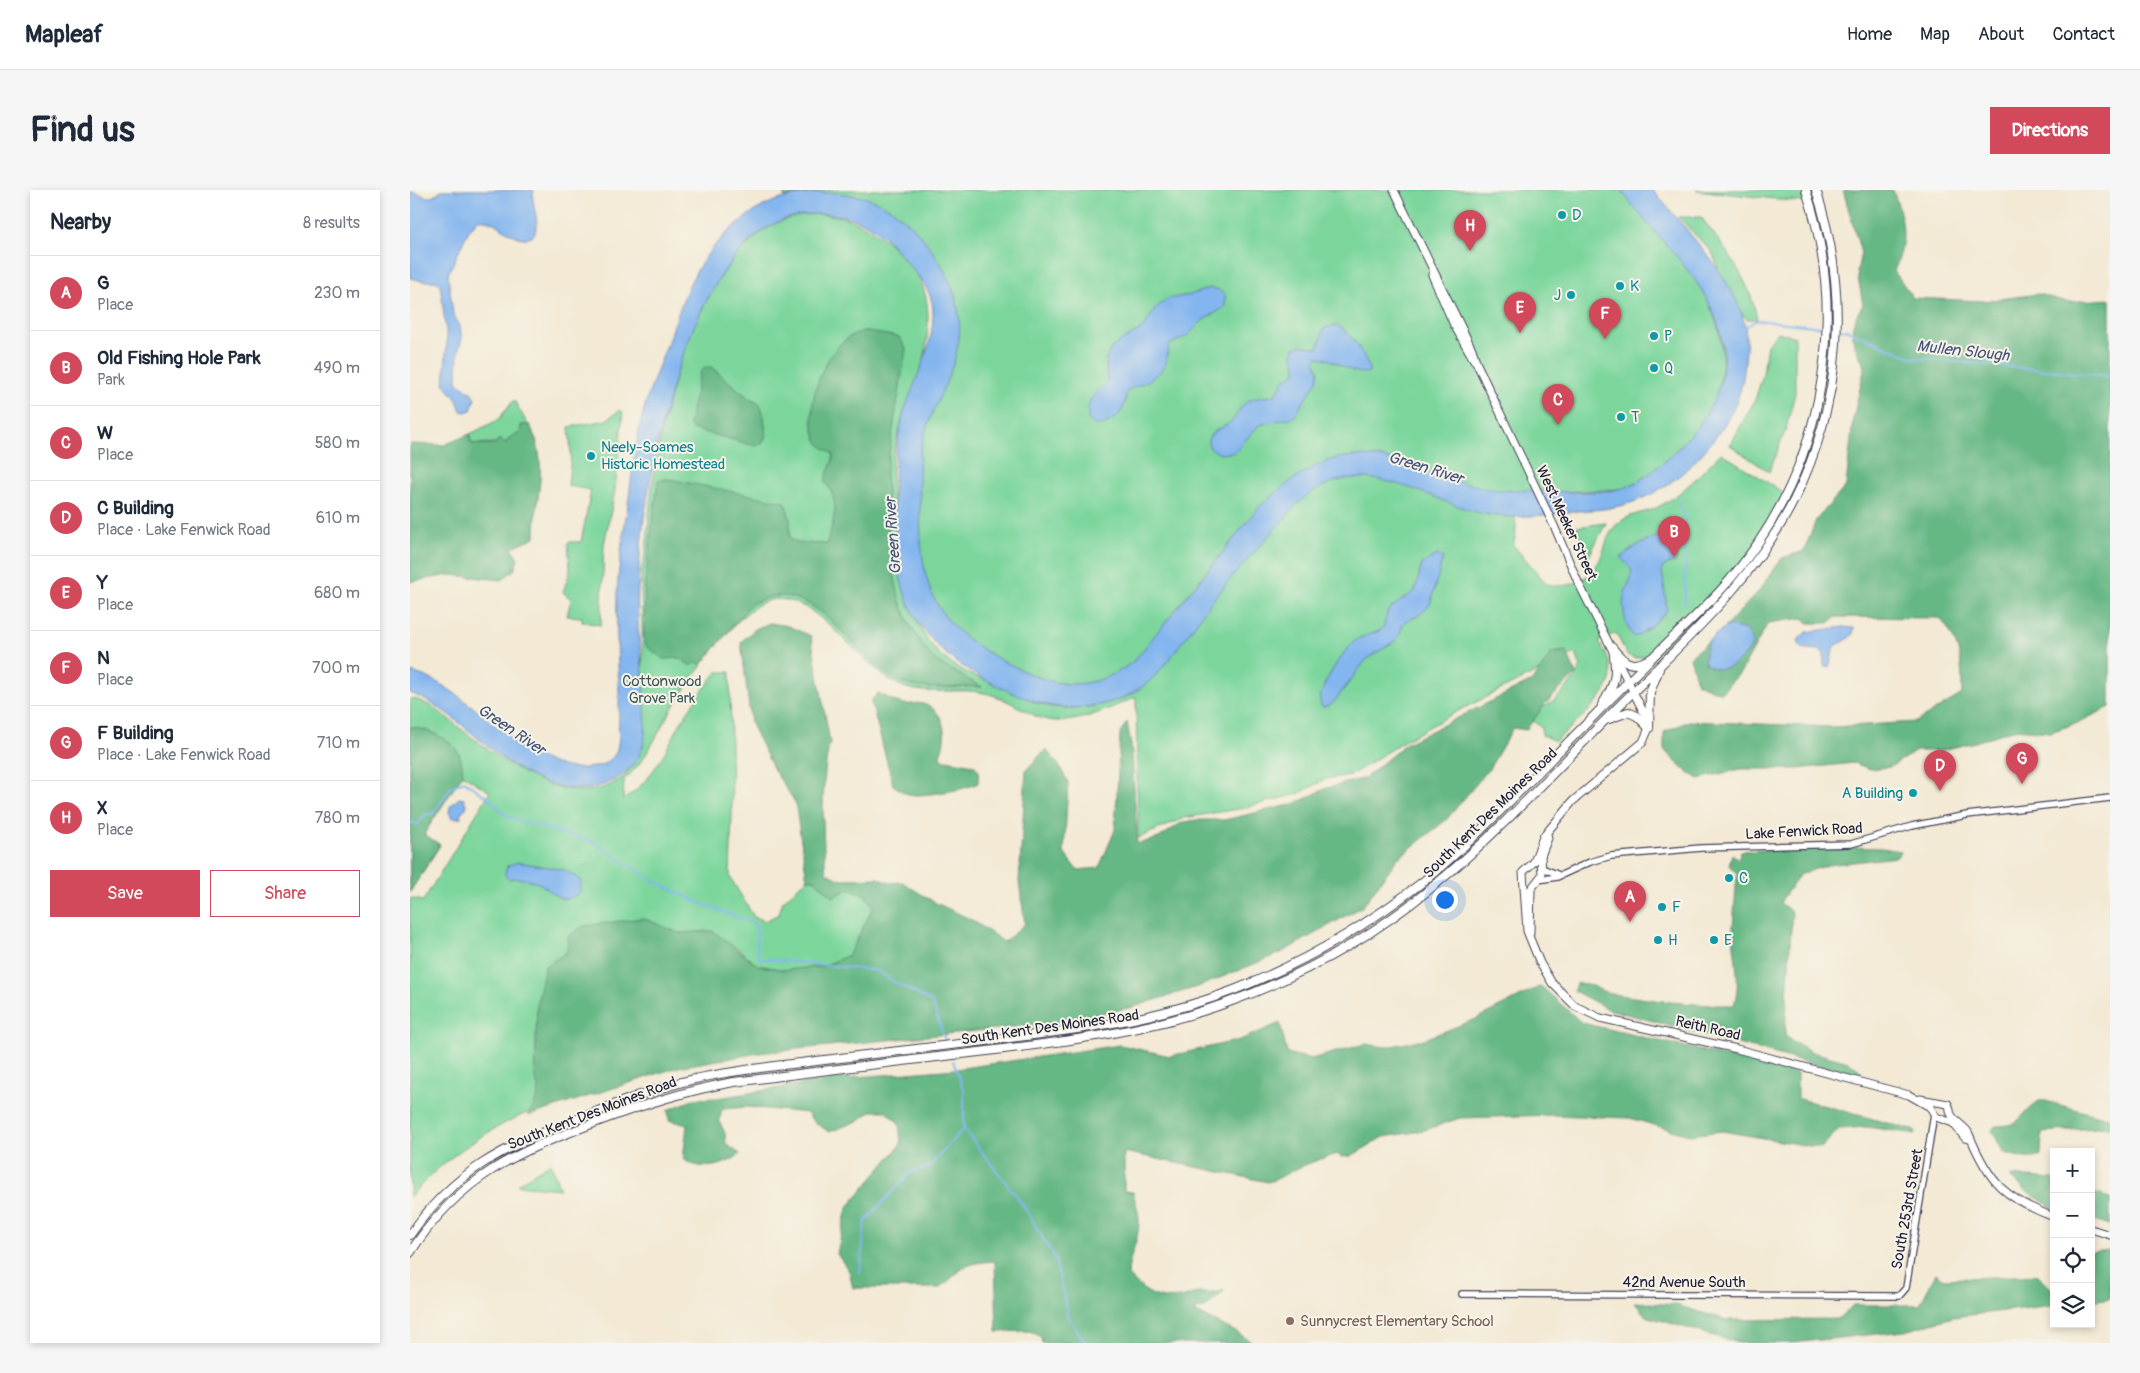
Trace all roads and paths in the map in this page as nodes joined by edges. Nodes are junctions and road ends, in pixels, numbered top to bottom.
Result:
1 (1394, 190) edge
2 (1806, 190) edge
3 (1816, 190) edge
4 (1422, 249) junction
5 (1477, 364) junction
6 (1612, 648) junction
7 (1655, 655) junction
8 (1662, 664) junction
9 (1629, 682) junction
10 (1634, 691) junction
11 (1595, 716) junction
12 (1603, 722) junction
13 (1649, 728) junction
14 (2110, 798) edge
15 (1547, 834) junction
16 (1531, 865) junction
17 (1541, 867) junction
18 (1559, 875) junction
19 (1525, 881) junction
20 (1536, 882) junction
21 (1530, 933) junction
22 (1920, 1100) junction
23 (1941, 1102) junction
24 (1934, 1112) junction
25 (1951, 1112) junction
26 (1944, 1120) junction
27 (1933, 1130) junction
28 (1970, 1139) junction
29 (2050, 1216) edge
30 (2095, 1231) edge
31 (410, 1235) edge
32 (2110, 1235) edge
33 (410, 1253) edge
34 (1904, 1292) joint
35 (1462, 1294) dead end

1 - 4 main road, West Meeker Street
2 - 7 highway, South Kent Des Moines Road
3 - 8 highway, South Kent Des Moines Road
4 - 5 main road, West Meeker Street
4 - 5 main road, West Meeker Street
5 - 6 main road, West Meeker Street
6 - 7 highway
6 - 9 main road, West Meeker Street
6 - 11 highway
7 - 9 highway, South Kent Des Moines Road
8 - 10 highway, South Kent Des Moines Road
8 - 13 highway
9 - 10 main road, West Meeker Street
9 - 11 highway, South Kent Des Moines Road
10 - 12 highway, South Kent Des Moines Road
10 - 13 main road
11 - 31 highway, South Kent Des Moines Road
12 - 13 highway
12 - 33 highway, South Kent Des Moines Road
13 - 15 main road, Reith Road
14 - 18 street, Lake Fenwick Road
15 - 16 main road, Reith Road
15 - 17 main road, Reith Road
16 - 17 main road
16 - 19 main road, Reith Road
17 - 18 street
17 - 20 main road, Reith Road
18 - 20 street, Lake Fenwick Road
19 - 20 main road
19 - 21 main road, Reith Road
20 - 21 main road, Reith Road
21 - 22 main road, Reith Road
22 - 23 main road, Reith Road
22 - 24 main road, Reith Road
23 - 24 main road
23 - 25 main road
24 - 26 main road
24 - 27 street, South 253rd Street
25 - 26 main road
25 - 28 main road
26 - 27 street, South 253rd Street
26 - 28 main road
27 - 34 street, South 253rd Street
28 - 29 main road
30 - 32 main road
34 - 35 street, 42nd Avenue South

